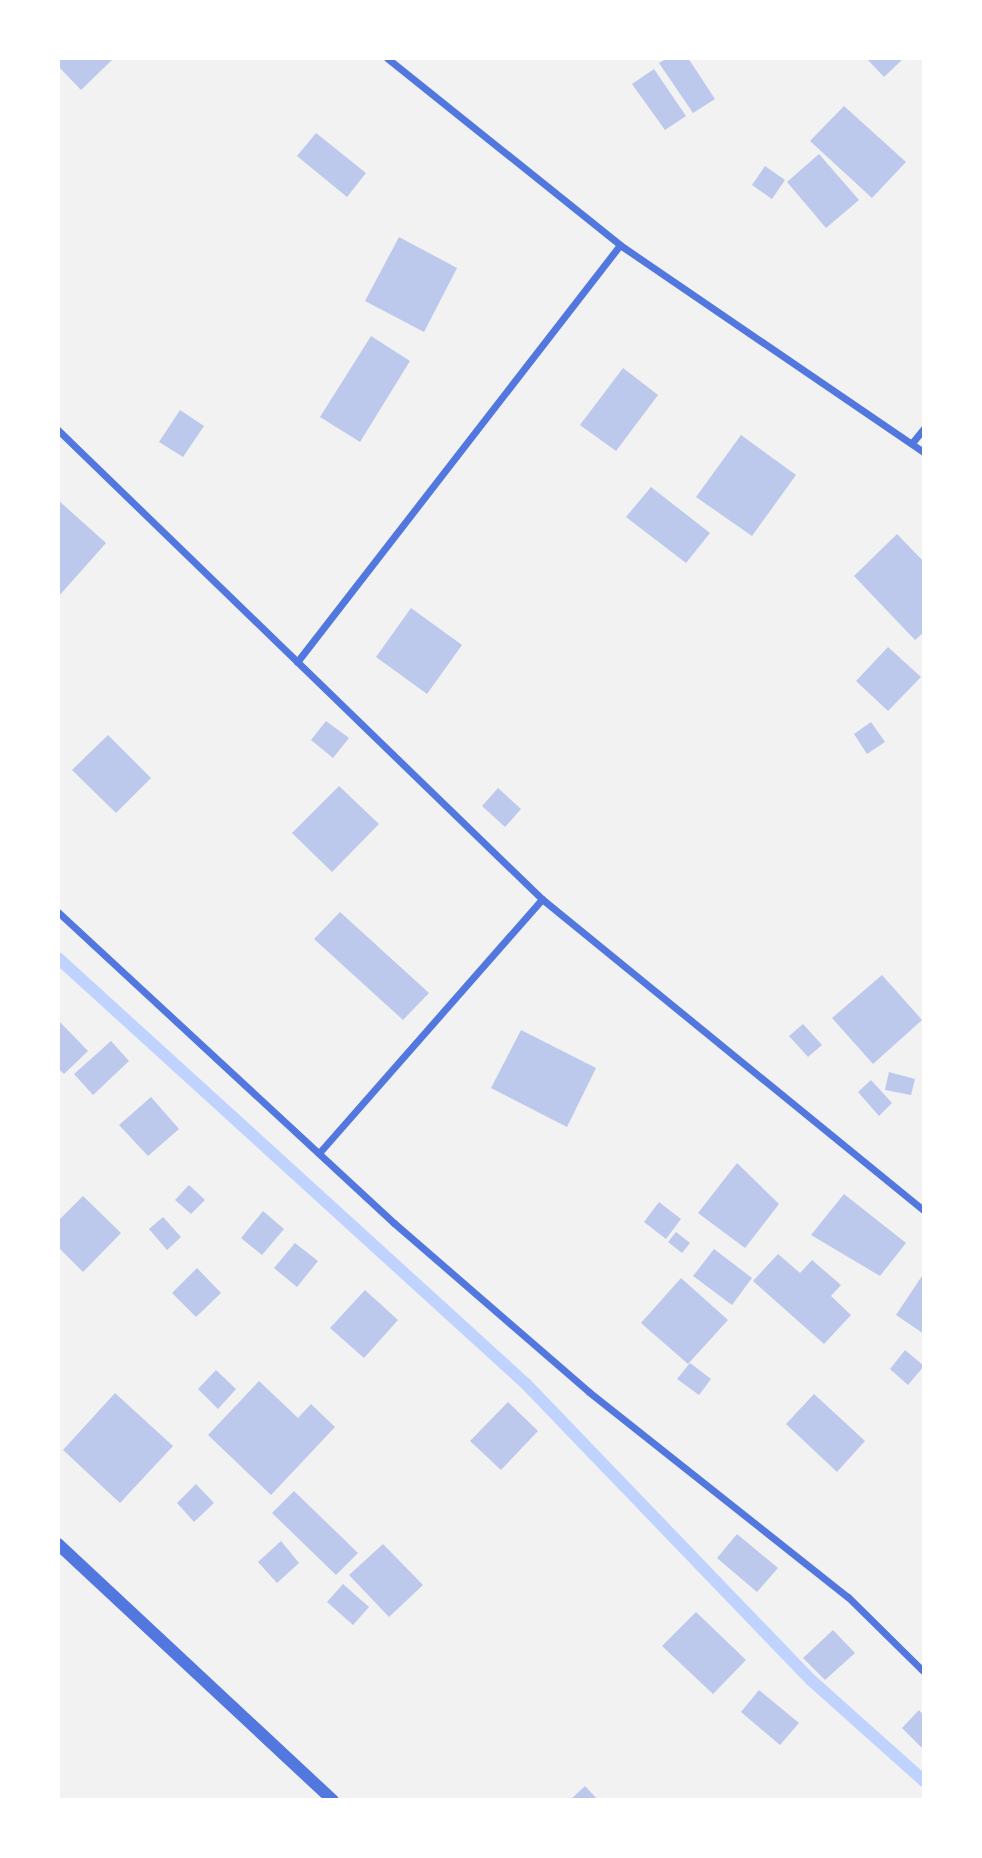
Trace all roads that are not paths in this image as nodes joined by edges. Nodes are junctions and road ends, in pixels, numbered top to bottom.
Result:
1 (387, 58) edge
2 (620, 245) junction
3 (924, 428) edge
4 (58, 430) edge
5 (912, 443) junction
6 (924, 452) edge
7 (297, 662) junction
8 (542, 900) junction
9 (58, 912) edge
10 (319, 1153) junction
11 (924, 1211) edge
12 (58, 1544) edge
13 (924, 1672) edge
14 (333, 1800) edge

1 - 2 street
2 - 5 street
2 - 7 street
3 - 5 street
4 - 7 street
5 - 6 street
7 - 8 street
8 - 10 street
8 - 11 street
9 - 10 street
10 - 13 street
12 - 14 street

